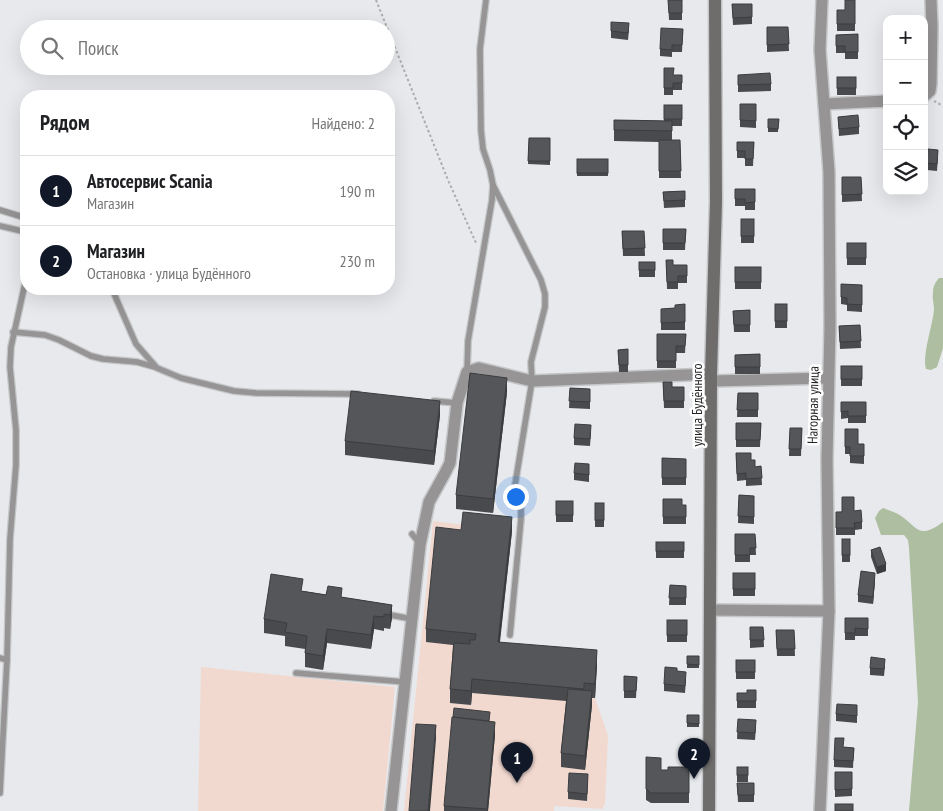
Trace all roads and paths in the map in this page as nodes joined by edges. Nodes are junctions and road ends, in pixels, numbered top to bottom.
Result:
1 (376, 0) edge
2 (486, 0) edge
3 (715, 0) edge
4 (822, 0) edge
5 (931, 0) edge
6 (384, 20) edge
7 (395, 48) edge
8 (928, 93) edge
9 (883, 101) edge
10 (824, 104) junction
11 (493, 186) junction
12 (0, 210) edge
13 (20, 216) edge
14 (0, 226) edge
15 (20, 231) edge
16 (482, 256) junction
17 (22, 295) edge
18 (115, 295) edge
19 (14, 332) junction
20 (157, 368) junction
21 (467, 372) junction
22 (711, 377) junction
23 (828, 378) junction
24 (532, 382) junction
25 (370, 395) edge
26 (428, 400) edge
27 (457, 403) junction
28 (412, 534) dead end
29 (420, 544) junction
30 (711, 610) junction
31 (376, 611) edge
32 (829, 611) junction
33 (412, 618) junction
34 (510, 635) dead end
35 (0, 658) edge
36 (7, 660) junction
37 (296, 673) dead end
38 (405, 682) junction
39 (2, 710) edge
40 (0, 793) edge
41 (391, 811) edge
42 (709, 811) edge
43 (820, 811) edge

1 - 6 path
2 - 11 lane
3 - 22 main road, улица Будённого
4 - 10 street, Нагорная улица
5 - 8 street
7 - 16 path
9 - 10 street
10 - 23 street, Нагорная улица
11 - 16 lane
11 - 24 lane
12 - 13 lane
14 - 15 lane
16 - 21 lane
17 - 19 lane
18 - 20 lane
19 - 20 lane
19 - 36 lane
20 - 25 lane
21 - 24 street
21 - 27 street
22 - 23 street
22 - 24 street
22 - 30 main road, улица Будённого
23 - 32 street, Нагорная улица
24 - 34 lane
26 - 27 lane
27 - 29 street
28 - 29 lane
29 - 33 street
30 - 32 street
30 - 42 main road, улица Будённого
31 - 33 lane
32 - 43 street, Нагорная улица
33 - 38 street
35 - 36 lane
36 - 39 lane
37 - 38 lane
38 - 41 street
39 - 40 lane

